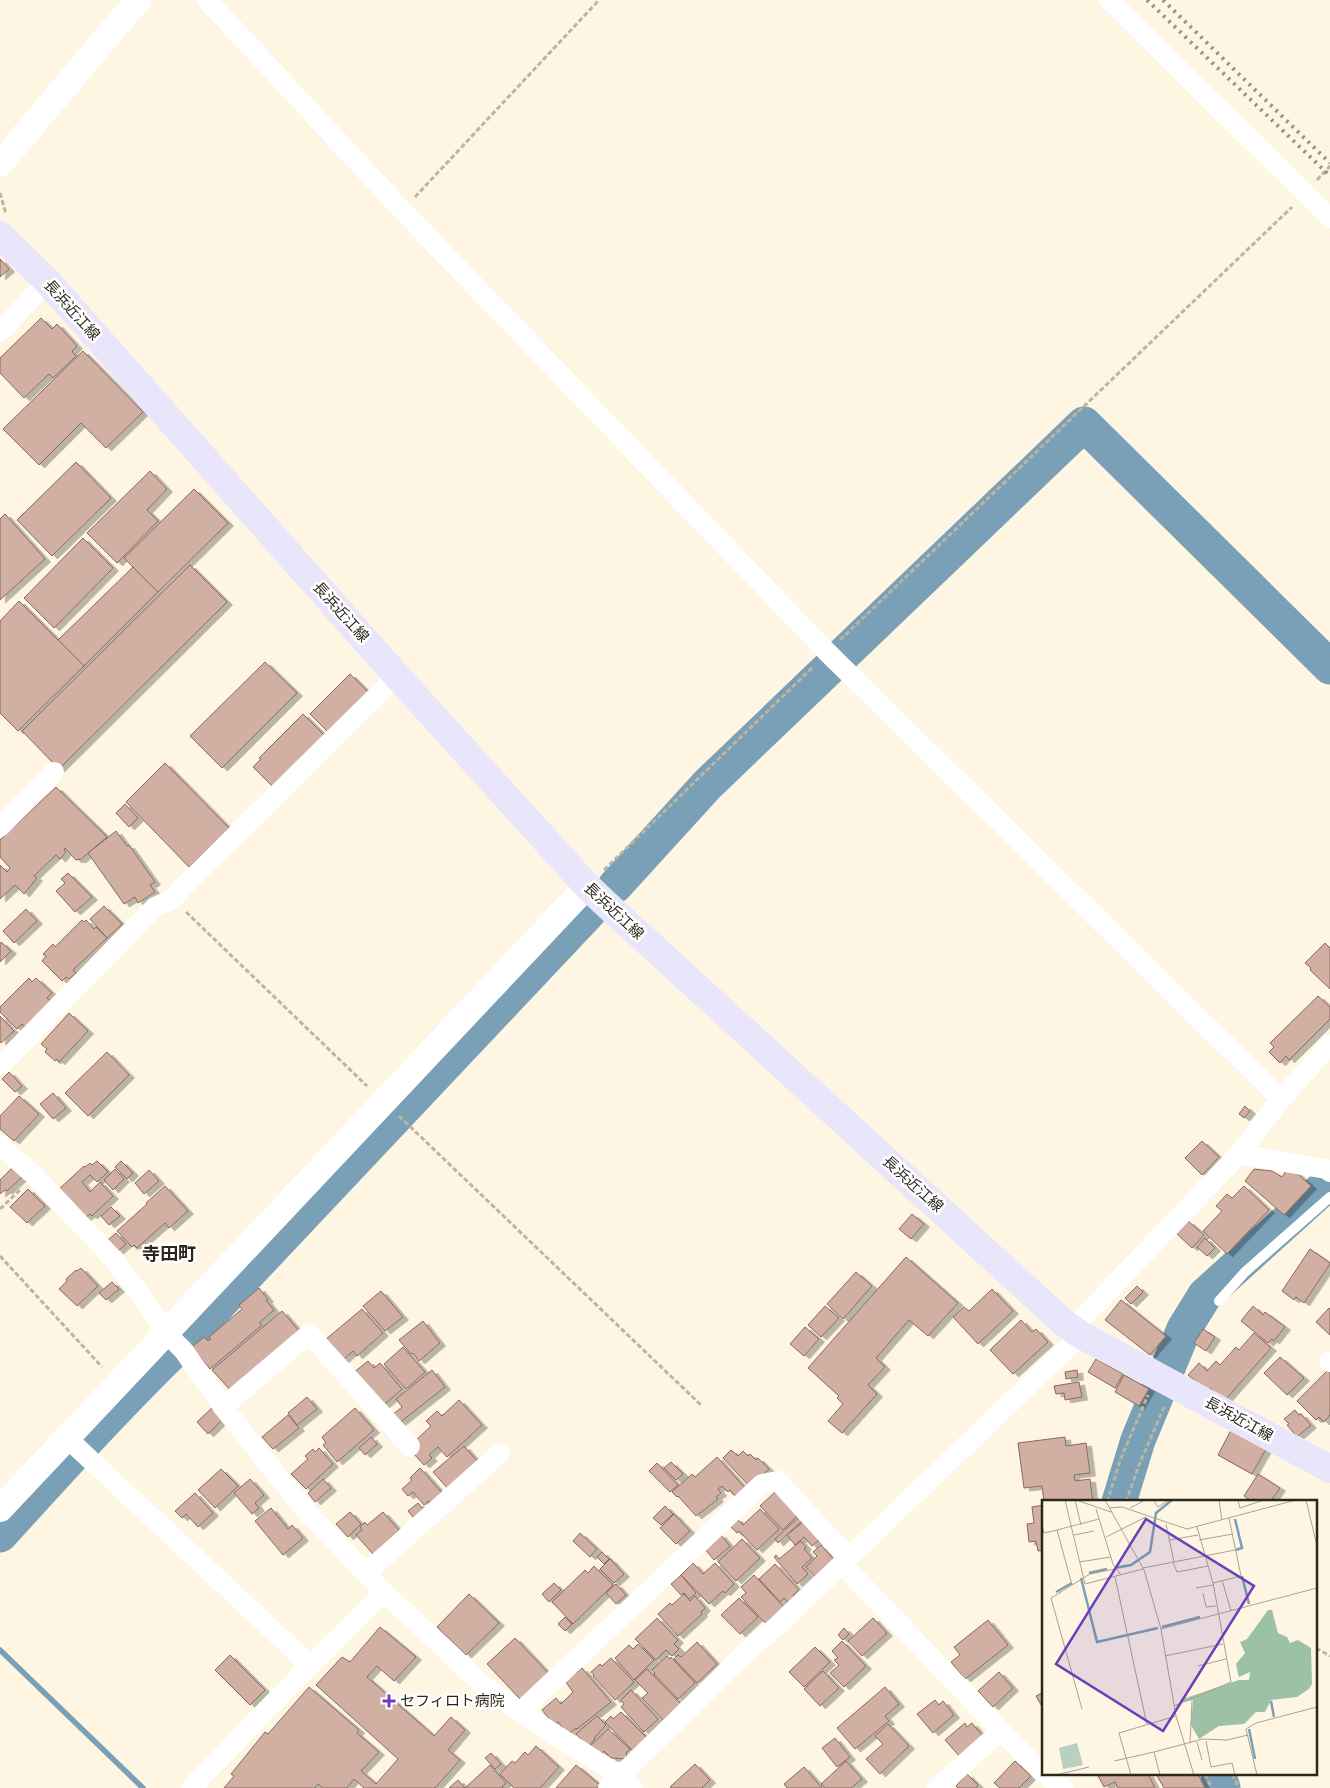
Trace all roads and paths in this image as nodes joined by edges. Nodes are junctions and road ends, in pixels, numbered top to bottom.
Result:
1 (138, 0) edge
2 (207, 0) edge
3 (599, 0) edge
4 (1109, 0) edge
5 (0, 164) edge
6 (1330, 166) edge
7 (0, 193) edge
8 (1306, 194) junction
9 (402, 210) junction
10 (1330, 218) edge
11 (3, 225) edge
12 (47, 282) junction
13 (0, 332) edge
14 (834, 659) junction
15 (397, 676) junction
16 (54, 772) dead end
17 (0, 827) edge
18 (587, 886) junction
19 (173, 899) junction
20 (1330, 1045) edge
21 (0, 1066) edge
22 (1281, 1099) junction
23 (384, 1102) junction
24 (405, 1122) dead end
25 (0, 1145) edge
26 (1239, 1154) junction
27 (1329, 1169) edge
28 (35, 1176) junction
29 (1330, 1197) edge
30 (0, 1209) edge
31 (0, 1256) edge
32 (1219, 1301) dead end
33 (1077, 1332) junction
34 (174, 1341) junction
35 (1166, 1379) junction
36 (118, 1384) junction
37 (702, 1406) dead end
38 (223, 1407) junction
39 (75, 1446) junction
40 (410, 1446) dead end
41 (500, 1453) dead end
42 (1330, 1469) edge
43 (1108, 1500) edge
44 (1127, 1500) edge
45 (0, 1509) edge
46 (845, 1561) junction
47 (366, 1572) junction
48 (384, 1592) junction
49 (1318, 1649) edge
50 (1330, 1656) edge
51 (310, 1665) junction
52 (520, 1712) junction
53 (1001, 1731) junction
54 (1042, 1772) edge
55 (1047, 1776) edge
56 (1207, 1776) edge
57 (1233, 1776) edge
58 (620, 1784) edge
59 (191, 1788) edge
60 (937, 1788) edge
61 (1063, 1788) edge
62 (1212, 1788) edge
63 (1239, 1788) edge

1 - 5 street
2 - 9 street
3 - 9 path
4 - 8 street
6 - 8 path
7 - 11 path
8 - 10 street
8 - 14 path
9 - 14 street
11 - 12 main road, 長浜近江線
12 - 13 street
12 - 15 main road, 長浜近江線
14 - 18 path
14 - 22 street
15 - 18 main road, 長浜近江線
15 - 19 street
16 - 17 street
18 - 23 street
18 - 33 main road, 長浜近江線
19 - 21 street
19 - 23 path
20 - 22 street
22 - 26 street
23 - 34 street
24 - 37 path
25 - 28 street
26 - 27 street
26 - 33 street
28 - 30 path
28 - 34 street
29 - 32 lane
31 - 36 path
33 - 35 main road, 長浜近江線
33 - 46 street
34 - 36 street
34 - 38 street
35 - 42 main road, 長浜近江線
35 - 43 path
35 - 44 path
36 - 39 street
38 - 40 street
38 - 47 street
39 - 45 street
39 - 51 street
41 - 47 street
46 - 52 street
46 - 53 street
46 - 58 street
47 - 48 street
48 - 51 street
48 - 52 street
49 - 50 path
51 - 59 street
52 - 58 street
53 - 54 street
53 - 60 street
55 - 61 street
56 - 62 path
57 - 63 path

